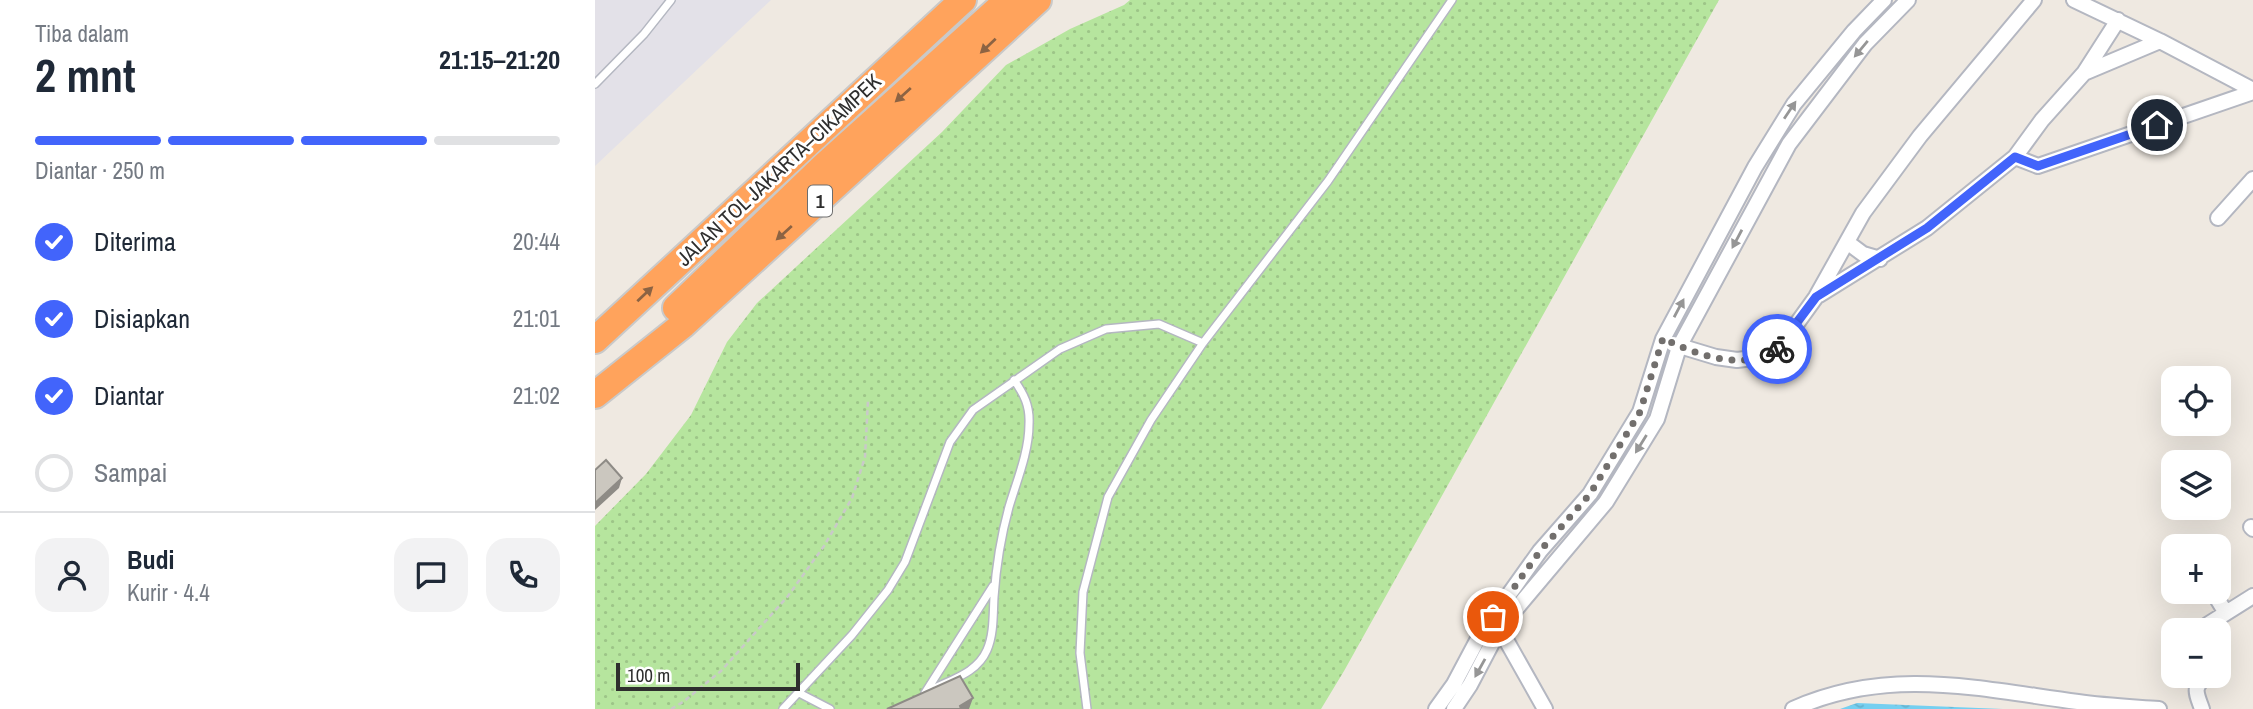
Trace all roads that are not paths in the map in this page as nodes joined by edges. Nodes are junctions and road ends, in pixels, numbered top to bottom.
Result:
1 (671, 0) edge
2 (948, 0) edge
3 (963, 0) edge
4 (1008, 0) edge
5 (1038, 0) edge
6 (1453, 0) edge
7 (1884, 0) edge
8 (1908, 0) edge
9 (2033, 0) edge
10 (2074, 0) edge
11 (2118, 20) junction
12 (2160, 41) junction
13 (2084, 73) junction
14 (884, 74) junction
15 (595, 84) edge
16 (2253, 91) edge
17 (2015, 157) junction
18 (2253, 179) edge
19 (2218, 218) dead end
20 (1847, 242) junction
21 (1880, 259) junction
22 (1816, 297) junction
23 (1663, 338) junction
24 (595, 340) edge
25 (1203, 344) junction
26 (1679, 347) junction
27 (1014, 380) junction
28 (595, 393) edge
29 (995, 583) junction
30 (2253, 596) edge
31 (2220, 604) edge
32 (2226, 613) junction
33 (2218, 618) edge
34 (1497, 622) junction
35 (2196, 688) edge
36 (799, 692) junction
37 (925, 693) junction
38 (912, 698) edge
39 (783, 709) edge
40 (830, 709) edge
41 (1087, 709) edge
42 (1436, 709) edge
43 (1454, 709) edge
44 (1545, 709) edge
45 (1793, 709) edge
46 (2159, 709) edge
47 (2201, 709) edge

1 - 15 lane
2 - 14 highway, 1
3 - 14 highway, JALAN TOL JAKARTA–CIKAMPEK / 1
4 -> 28 highway, JALAN TOL JAKARTA–CIKAMPEK / 1
5 -> 28 highway, 1
6 - 25 lane
23 -> 7 street
8 -> 26 street
9 - 20 street
10 - 11 street
11 - 12 street
11 - 13 street
12 - 13 street
12 - 16 street
13 - 17 street
24 -> 14 highway, JALAN TOL JAKARTA–CIKAMPEK / 1
16 - 17 street
17 - 21 street
18 - 19 street
20 - 21 street
20 - 22 street
21 - 22 street
22 - 26 street
23 - 26 street
23 - 34 street
25 - 27 lane
25 - 41 lane
26 -> 34 street
27 - 29 lane
27 - 36 lane
29 - 37 lane
29 - 37 lane
30 - 32 street
31 - 32 street
32 - 33 street
34 - 42 street
34 -> 43 street
34 - 44 street
35 - 47 street
36 - 39 lane
36 - 40 lane
37 - 38 lane
45 - 46 street

